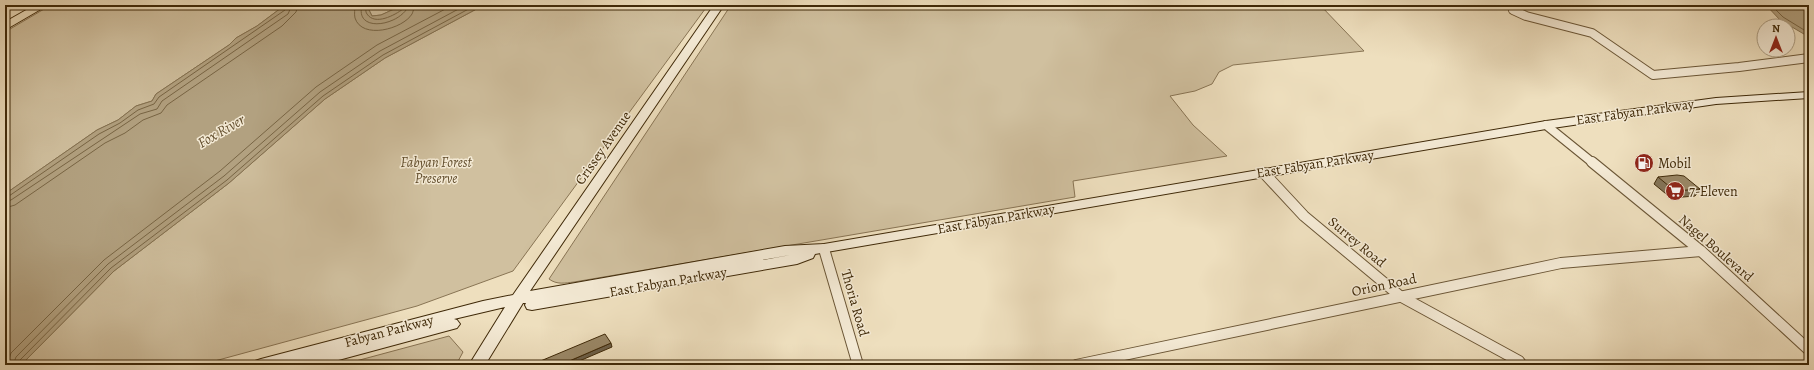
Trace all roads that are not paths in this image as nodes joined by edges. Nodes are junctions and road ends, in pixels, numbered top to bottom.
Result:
1 (43, 5) edge
2 (719, 5) edge
3 (1513, 10) dead end
4 (5, 27) edge
5 (1809, 58) edge
6 (1809, 95) edge
7 (1546, 124) junction
8 (1264, 173) junction
9 (824, 249) junction
10 (1701, 251) junction
11 (1400, 296) junction
12 (514, 304) junction
13 (1809, 350) edge
14 (303, 360) edge
15 (261, 365) edge
16 (477, 365) edge
17 (858, 365) edge
18 (1076, 365) edge
19 (1522, 365) edge

1 - 4 main road
2 - 12 main road, Crissey Avenue
3 - 5 street
6 - 7 main road, East Fabyan Parkway
7 - 8 main road, East Fabyan Parkway
7 - 10 street, Nagel Boulevard
8 - 9 main road, East Fabyan Parkway
8 - 11 street, Surrey Road
9 - 12 main road, East Fabyan Parkway
9 - 17 street, Thoria Road
10 - 11 street, Orion Road
10 - 13 street, Nagel Boulevard
11 - 18 street, Orion Road
11 - 19 street, Surrey Road
12 - 14 main road, Fabyan Parkway
12 - 16 main road, Crissey Avenue
14 - 15 main road, Fabyan Parkway

